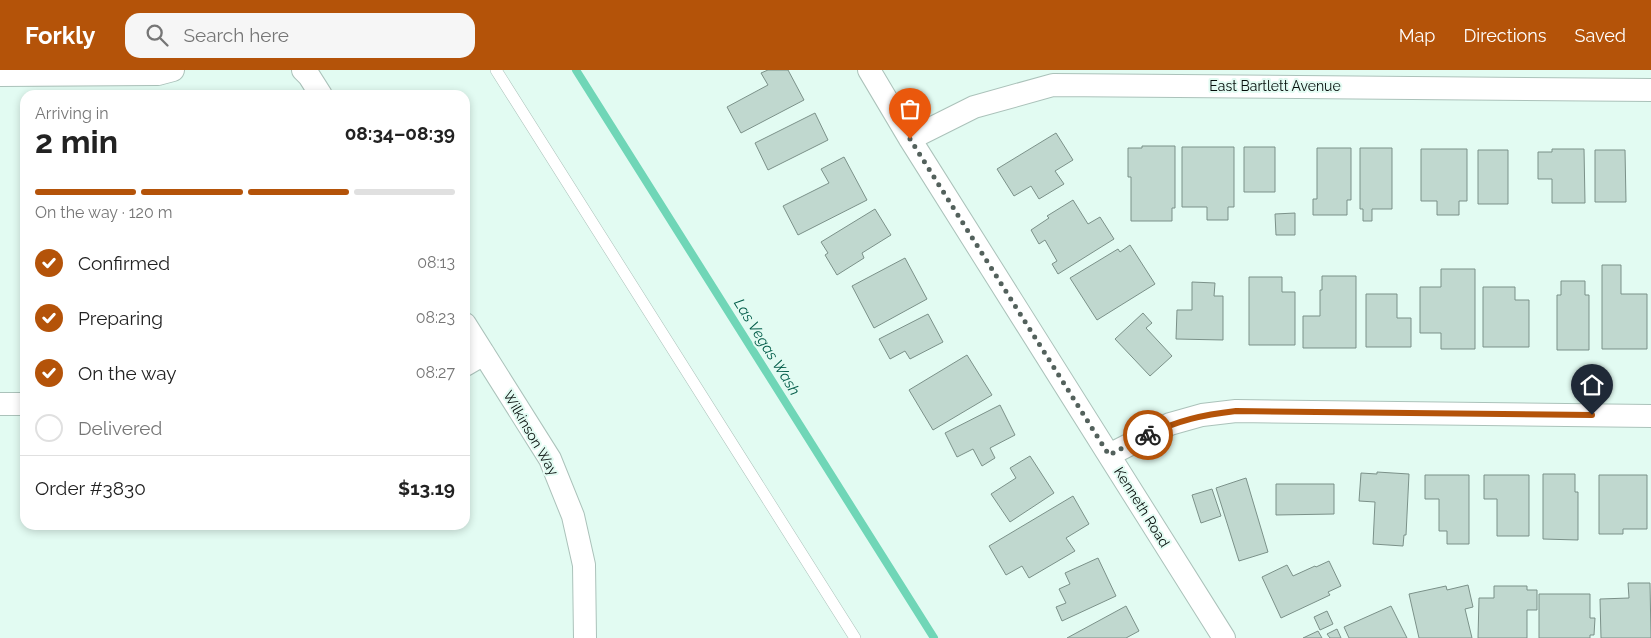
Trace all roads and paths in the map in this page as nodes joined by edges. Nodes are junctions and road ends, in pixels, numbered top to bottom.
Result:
1 (173, 70) edge
2 (303, 70) edge
3 (496, 70) edge
4 (870, 70) edge
5 (0, 75) edge
6 (318, 90) edge
7 (1651, 90) edge
8 (910, 139) junction
9 (470, 343) edge
10 (474, 359) edge
11 (0, 404) edge
12 (20, 404) edge
13 (1651, 416) edge
14 (1109, 455) junction
15 (585, 638) edge
16 (855, 638) edge
17 (1224, 638) edge

1 - 5 street
2 - 6 street
3 - 16 lane
4 - 8 street, Kenneth Road
7 - 8 street, East Bartlett Avenue
8 - 14 street, Kenneth Road
9 - 10 street, Wilkinson Way
10 - 15 street, Wilkinson Way
11 - 12 street
13 - 14 street
14 - 17 street, Kenneth Road

